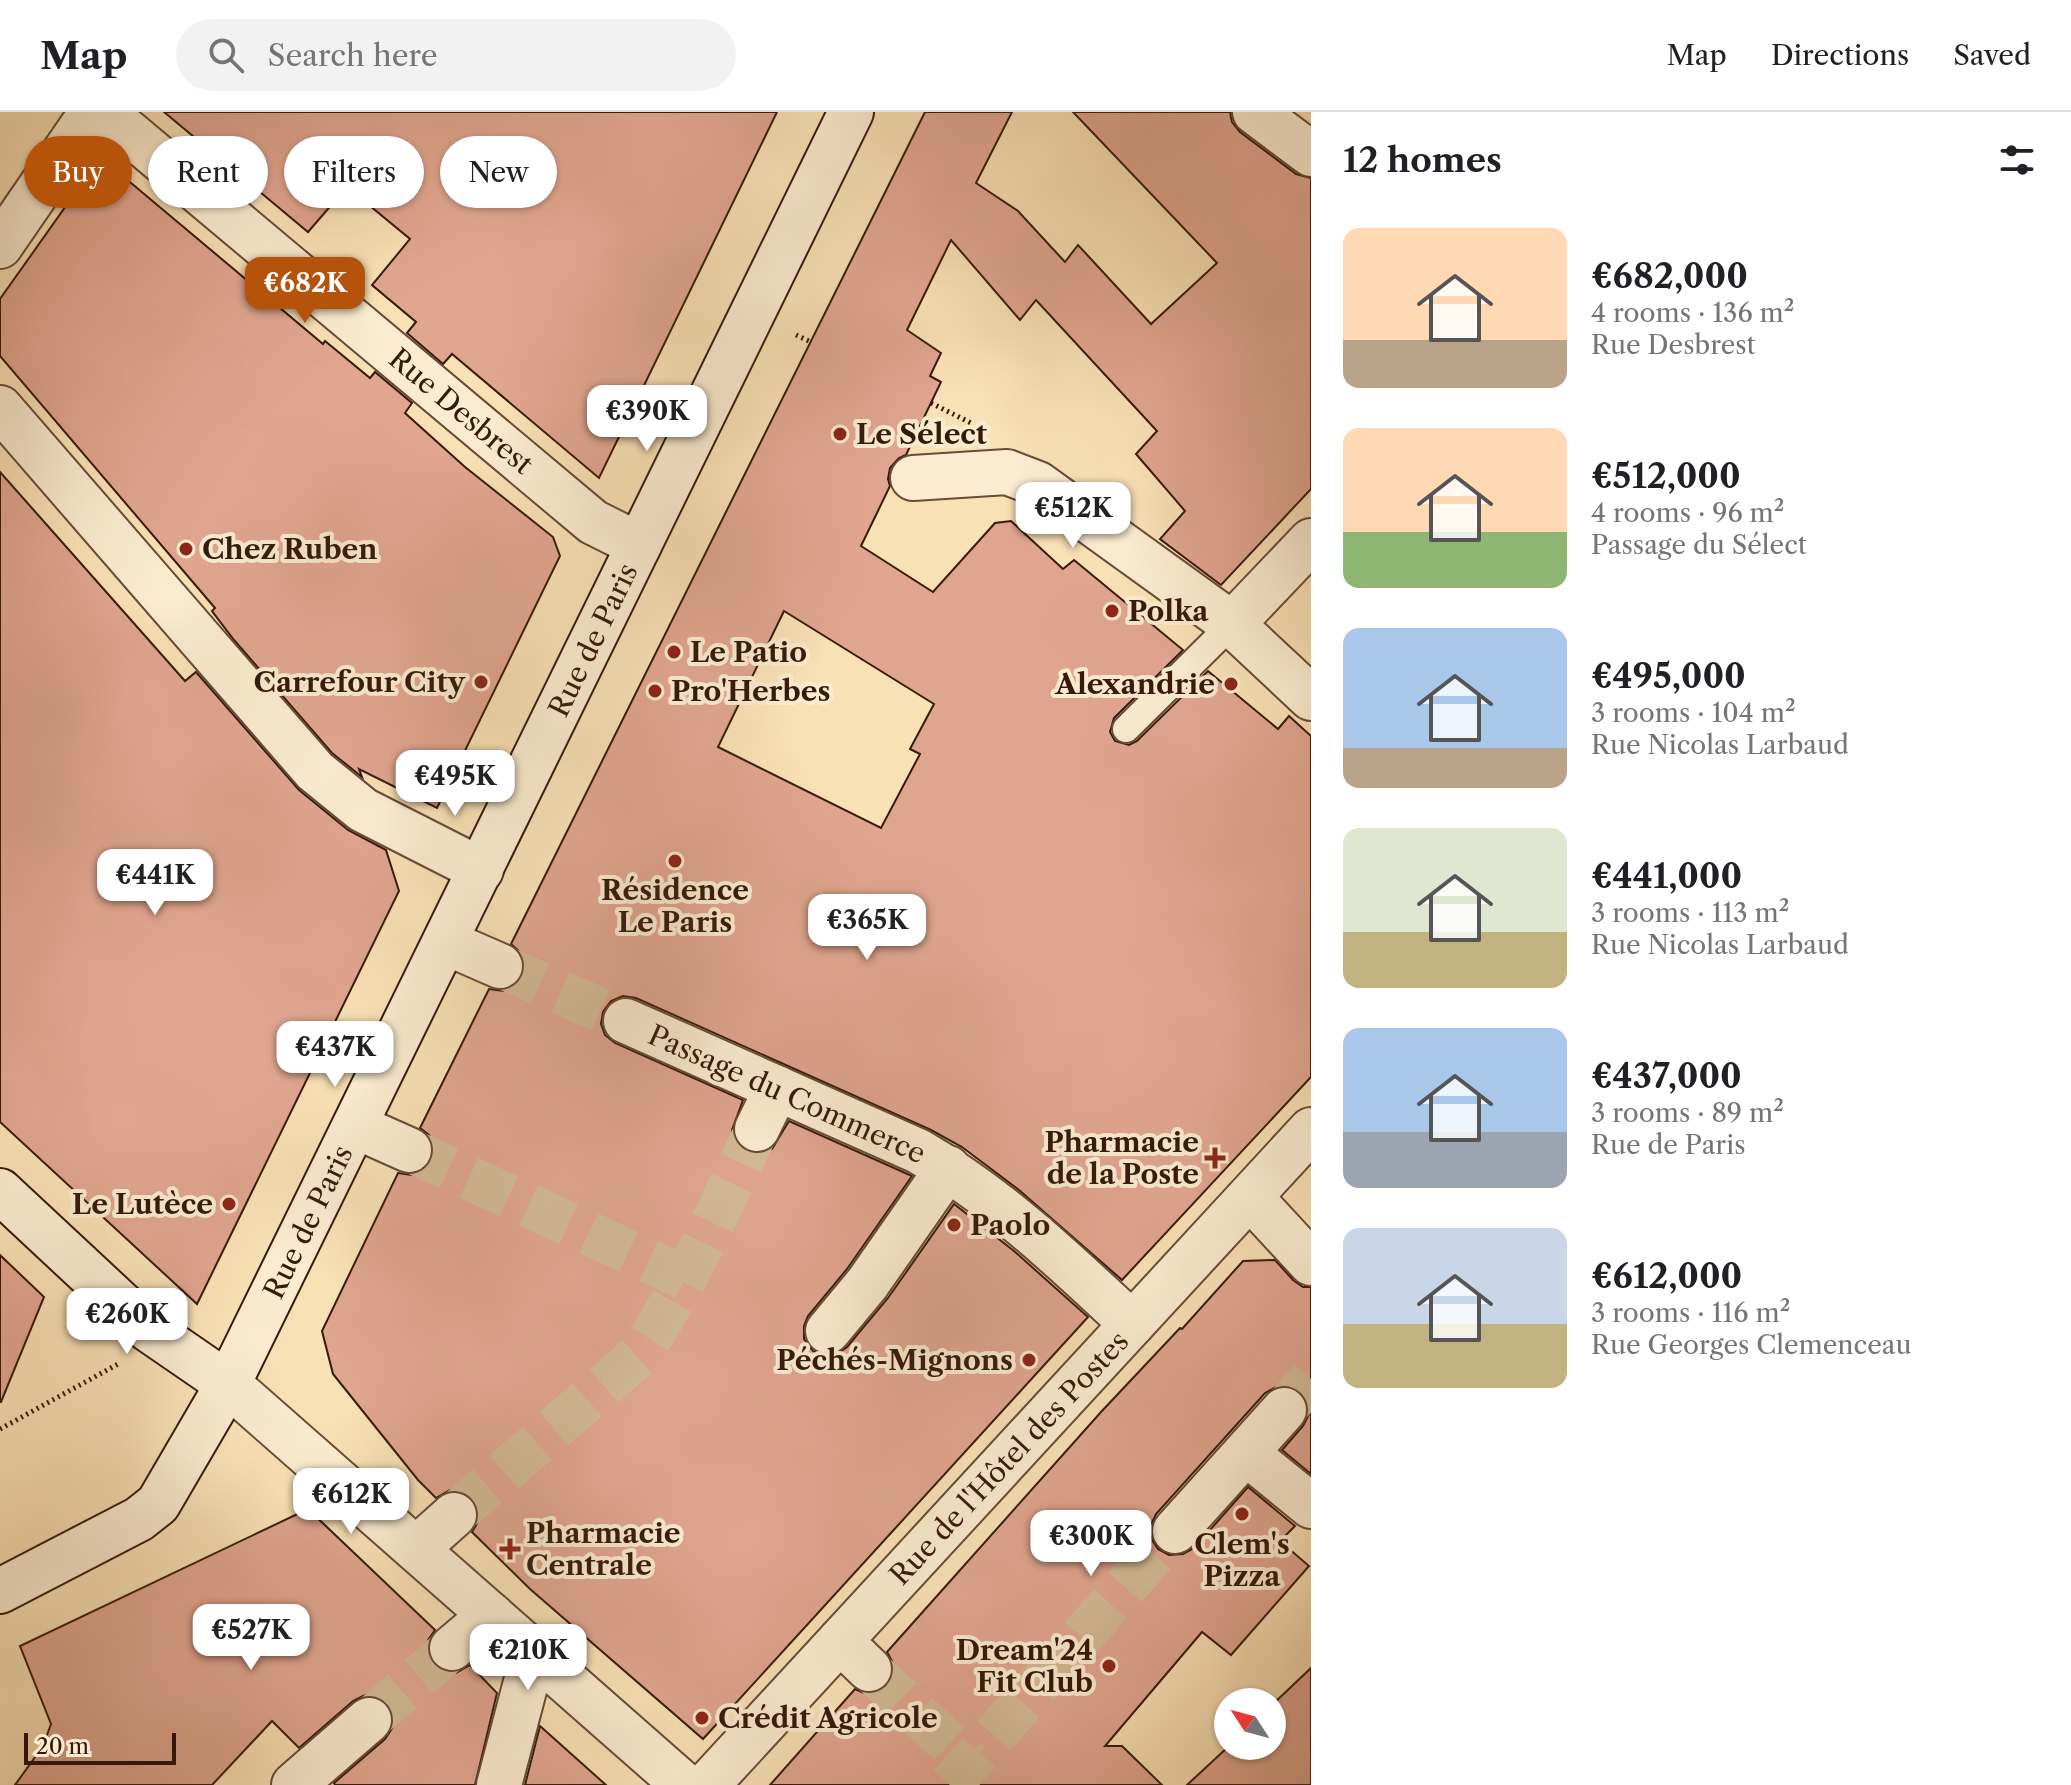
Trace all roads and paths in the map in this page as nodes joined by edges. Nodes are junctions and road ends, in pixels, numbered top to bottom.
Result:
1 (92, 112) edge
2 (104, 112) edge
3 (851, 112) edge
4 (1255, 112) edge
5 (1311, 154) edge
6 (0, 246) edge
7 (795, 335) dead end
8 (811, 342) dead end
9 (931, 403) dead end
10 (0, 408) edge
11 (985, 430) dead end
12 (913, 478) dead end
13 (1311, 541) edge
14 (639, 545) junction
15 (1232, 624) junction
16 (1304, 682) edge
17 (1126, 729) dead end
18 (481, 870) junction
19 (445, 942) junction
20 (500, 966) tunnel mouth
21 (626, 1021) tunnel mouth
22 (777, 1088) junction
23 (355, 1126) junction
24 (757, 1129) tunnel mouth
25 (1311, 1130) edge
26 (409, 1150) tunnel mouth
27 (948, 1168) junction
28 (0, 1191) edge
29 (1250, 1197) junction
30 (1311, 1263) edge
31 (1132, 1324) junction
32 (828, 1331) dead end
33 (119, 1364) dead end
34 (228, 1384) junction
35 (1284, 1410) tunnel mouth
36 (0, 1429) edge
37 (1246, 1453) junction
38 (1311, 1506) edge
39 (454, 1515) tunnel mouth
40 (1175, 1531) tunnel mouth
41 (416, 1549) junction
42 (0, 1591) edge
43 (491, 1615) junction
44 (452, 1648) tunnel mouth
45 (534, 1652) junction
46 (369, 1720) tunnel mouth
47 (294, 1785) edge
48 (499, 1785) edge
49 (684, 1785) edge
50 (707, 1785) edge

1 - 6 street
2 - 14 street, Rue Desbrest
3 - 14 street, Rue de Paris
4 - 5 street
7 - 8 path
9 - 11 path
10 - 18 street
12 - 15 street
13 - 15 street
14 - 18 street, Rue de Paris
15 - 16 street
15 - 17 lane
18 - 19 street, Rue de Paris
19 - 20 street
19 - 23 street, Rue de Paris
21 - 22 street, Passage du Commerce
22 - 24 street
22 - 27 street, Passage du Commerce
23 - 26 street
23 - 34 street, Rue de Paris
25 - 29 street, Rue de l'Hôtel des Postes
27 - 31 street, Passage du Commerce
27 - 32 street, Passage du Commerce
28 - 34 street
29 - 30 street
29 - 31 street, Rue de l'Hôtel des Postes
31 - 50 street, Rue de l'Hôtel des Postes
33 - 36 path
34 - 41 street
34 - 42 street, Rue de Paris
35 - 37 street
37 - 38 street
37 - 40 street
39 - 41 street
41 - 43 street
43 - 44 street
43 - 45 street
45 - 48 street
45 - 49 street
46 - 47 street

